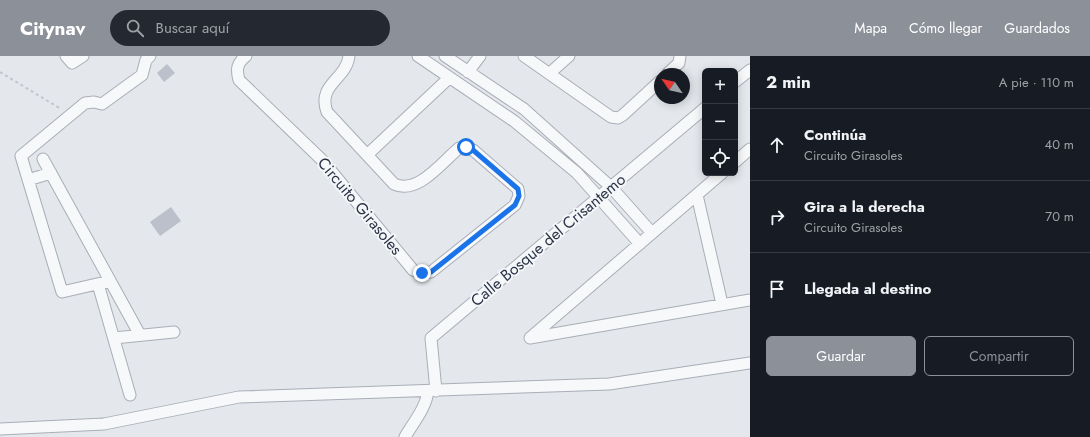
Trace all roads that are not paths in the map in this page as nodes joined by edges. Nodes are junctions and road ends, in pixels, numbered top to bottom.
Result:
1 (66, 56) edge
2 (83, 56) edge
3 (150, 56) edge
4 (246, 56) edge
5 (349, 56) edge
6 (418, 56) edge
7 (445, 56) edge
8 (480, 56) edge
9 (524, 56) edge
10 (569, 56) edge
11 (680, 56) edge
12 (674, 68) edge
13 (750, 70) edge
14 (468, 72) junction
15 (550, 73) junction
16 (449, 78) junction
17 (738, 80) edge
18 (654, 87) edge
19 (524, 109) junction
20 (702, 111) edge
21 (514, 120) junction
22 (750, 149) edge
23 (367, 155) junction
24 (43, 159) dead end
25 (738, 159) edge
26 (51, 173) junction
27 (719, 176) edge
28 (28, 180) junction
29 (611, 187) junction
30 (697, 195) junction
31 (598, 197) junction
32 (652, 233) junction
33 (640, 244) junction
34 (110, 281) junction
35 (98, 284) junction
36 (750, 300) edge
37 (722, 304) junction
38 (174, 332) dead end
39 (140, 335) junction
40 (114, 338) junction
41 (750, 363) edge
42 (432, 391) junction
43 (130, 396) dead end
44 (0, 429) edge
45 (405, 437) edge

1 - 2 street
3 - 28 street
4 - 23 street, Circuito Girasoles
5 - 23 street, Circuito Girasoles
6 - 16 street
7 - 14 street
8 - 14 street
9 - 15 street
10 - 15 street
11 - 12 street
13 - 17 street
14 - 19 street
15 - 18 street
16 - 21 street
16 - 23 street
19 - 21 street
19 - 29 street
20 - 29 street, Calle Bosque del Crisantemo
21 - 31 street
22 - 25 street
24 - 26 street
26 - 28 street
26 - 34 street
27 - 30 street
28 - 35 street
29 - 31 street, Calle Bosque del Crisantemo
29 - 32 street
30 - 32 street
30 - 37 street
31 - 33 street
31 - 42 street, Calle Bosque del Crisantemo
32 - 33 street
33 - 37 street
34 - 35 street
34 - 39 street
35 - 40 street
36 - 37 street
38 - 39 street
39 - 40 street
40 - 43 street
41 - 42 street
42 - 44 street
42 - 45 street

